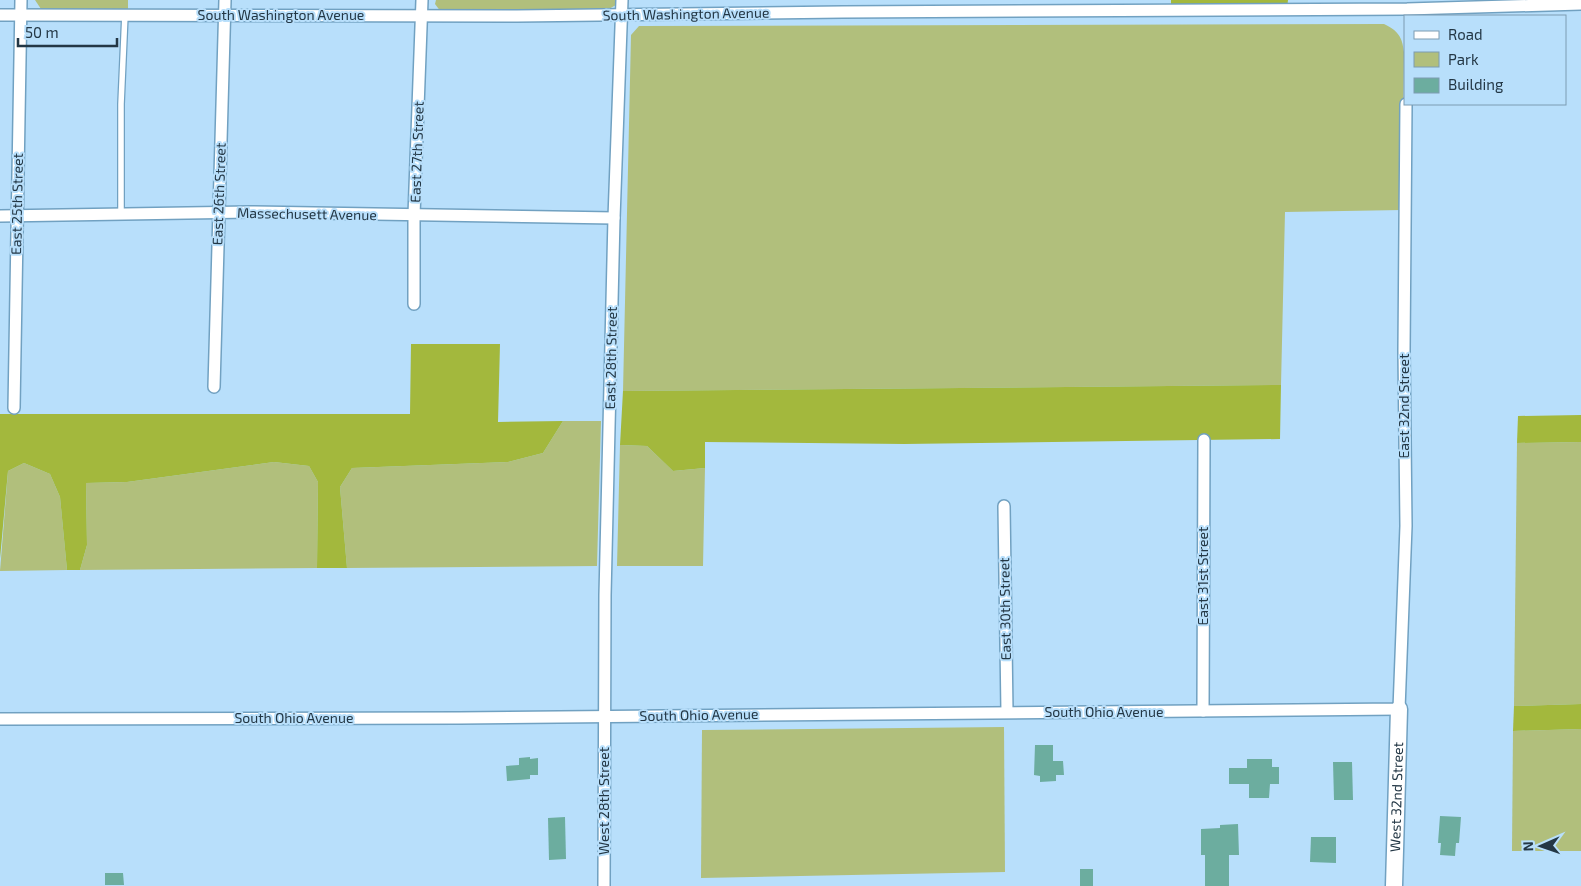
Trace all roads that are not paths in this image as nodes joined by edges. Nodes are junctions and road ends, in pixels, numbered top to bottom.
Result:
1 (21, 0) edge
2 (225, 0) edge
3 (422, 0) edge
4 (622, 0) edge
5 (1581, 4) edge
6 (1407, 13) edge
7 (125, 14) junction
8 (224, 14) junction
9 (621, 14) junction
10 (0, 15) edge
11 (21, 15) junction
12 (422, 15) junction
13 (1406, 105) edge
14 (219, 213) junction
15 (121, 214) junction
16 (414, 215) junction
17 (0, 216) edge
18 (17, 216) junction
19 (614, 218) junction
20 (414, 304) dead end
21 (214, 388) dead end
22 (14, 408) dead end
23 (1204, 440) dead end
24 (1004, 506) dead end
25 (1399, 709) junction
26 (1203, 711) junction
27 (1006, 712) junction
28 (604, 716) junction
29 (0, 719) edge
30 (604, 886) edge
31 (1394, 886) edge

1 - 11 street, East 25th Street
2 - 8 street, East 26th Street
3 - 12 street, East 27th Street
4 - 9 street, East 28th Street
5 - 6 street, South Washington Avenue
6 - 9 street, South Washington Avenue
7 - 8 street, South Washington Avenue
7 - 11 street, South Washington Avenue
7 - 15 lane
8 - 12 street, South Washington Avenue
8 - 14 street, East 26th Street
9 - 12 street, South Washington Avenue
9 - 19 street, East 28th Street
10 - 11 street, South Washington Avenue
11 - 18 street, East 25th Street
12 - 16 street, East 27th Street
13 - 25 street, East 32nd Street
14 - 15 street, Massechusett Avenue
14 - 16 street, Massechusett Avenue
14 - 21 street, East 26th Street
15 - 18 street, Massechusett Avenue
16 - 19 street, Massechusett Avenue
16 - 20 street, East 27th Street
17 - 18 street, Massechusett Avenue
18 - 22 street, East 25th Street
19 - 28 street, East 28th Street
23 - 26 street, East 31st Street
24 - 27 street, East 30th Street
25 - 26 street, South Ohio Avenue
25 - 31 street, West 32nd Street
26 - 27 street, South Ohio Avenue
27 - 28 street, South Ohio Avenue
28 - 29 street, South Ohio Avenue
28 - 30 street, West 28th Street

